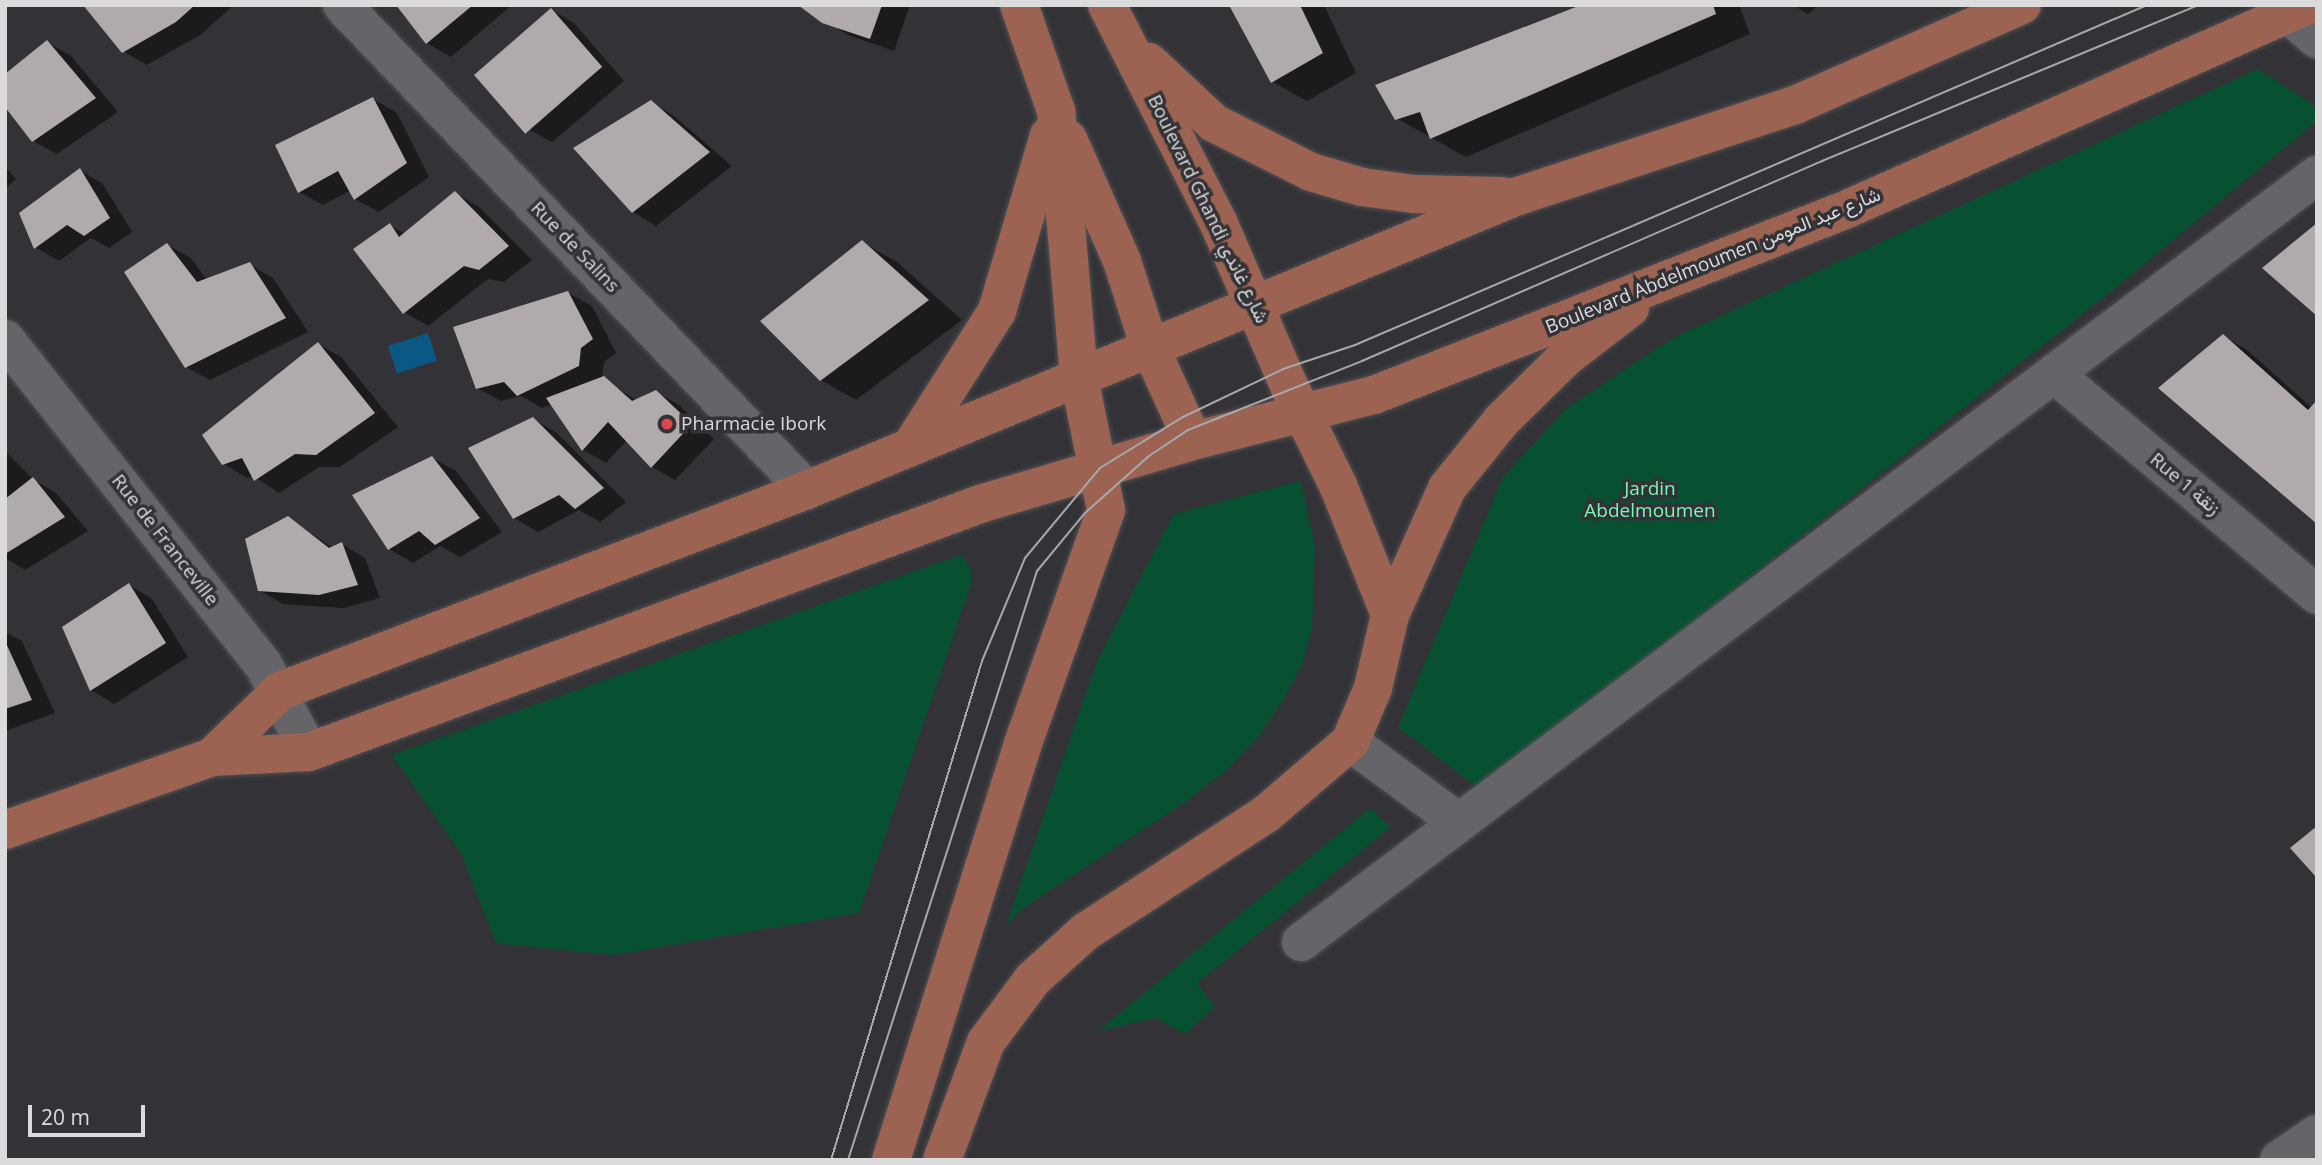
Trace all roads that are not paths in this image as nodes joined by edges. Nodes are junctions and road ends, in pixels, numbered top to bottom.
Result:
1 (342, 5) edge
2 (1019, 5) edge
3 (2022, 5) edge
4 (2298, 10) edge
5 (1113, 16) edge
6 (2317, 38) edge
7 (1056, 111) junction
8 (2317, 174) edge
9 (1518, 196) junction
10 (1664, 282) junction
11 (1254, 302) junction
12 (5, 339) edge
13 (1149, 345) junction
14 (2054, 374) junction
15 (1079, 377) junction
16 (1304, 415) junction
17 (1189, 442) junction
18 (912, 445) junction
19 (1100, 468) junction
20 (807, 490) junction
21 (2317, 595) edge
22 (1390, 615) junction
23 (280, 691) junction
24 (1350, 742) junction
25 (309, 752) junction
26 (212, 757) junction
27 (1457, 821) junction
28 (5, 830) edge
29 (1301, 942) dead end
30 (2317, 1134) edge
31 (891, 1160) edge
32 (942, 1160) edge
33 (2279, 1160) edge

1 - 20 street, Rue de Salins
2 - 7 main road
3 - 9 main road
4 - 6 street
4 - 10 main road, Boulevard Abdelmoumen شارع عبد المومن
5 - 9 main road
5 - 11 main road, Boulevard Ghandi شارع غاندي
7 - 13 main road
7 - 15 main road
7 - 18 main road
8 - 14 street
9 - 11 main road
10 - 16 main road, Boulevard Abdelmoumen شارع عبد المومن
10 - 22 main road
11 - 13 main road
11 - 16 main road, Boulevard Ghandi شارع غاندي
12 - 23 street, Rue de Franceville
13 - 15 main road
13 - 17 main road
14 - 21 street, Rue 1 زنقة
14 - 27 street
15 - 18 main road
15 - 19 main road
16 - 17 main road, Boulevard Abdelmoumen شارع عبد المومن
16 - 22 main road, Boulevard Ghandi شارع غاندي
17 - 19 main road, Boulevard Abdelmoumen شارع عبد المومن
18 - 20 main road
19 - 25 main road, Boulevard Abdelmoumen شارع عبد المومن
19 - 31 main road
20 - 23 main road
22 - 24 main road
23 - 25 street, Rue de Franceville
23 - 26 main road
24 - 27 street
24 - 32 main road
25 - 26 main road, Boulevard Abdelmoumen شارع عبد المومن
26 - 28 main road
27 - 29 street
30 - 33 street

